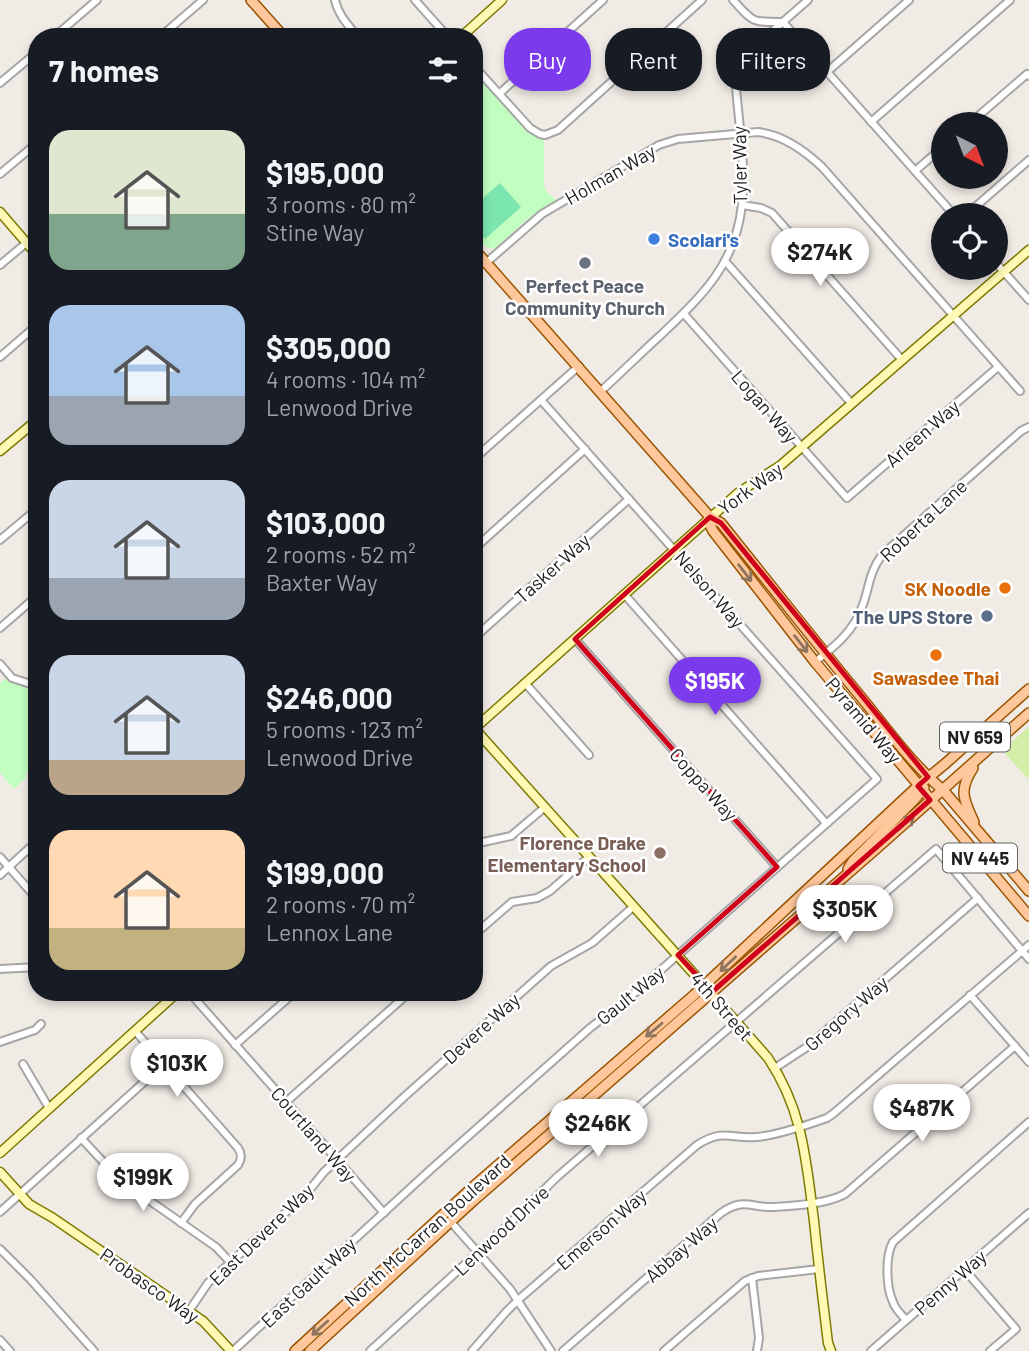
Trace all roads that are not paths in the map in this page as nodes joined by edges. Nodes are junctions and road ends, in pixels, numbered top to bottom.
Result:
1 (97, 0) edge
2 (203, 0) edge
3 (251, 0) edge
4 (335, 0) edge
5 (415, 0) edge
6 (502, 0) edge
7 (603, 0) edge
8 (702, 0) edge
9 (733, 0) edge
10 (808, 0) edge
11 (909, 0) edge
12 (1010, 0) edge
13 (783, 22) junction
14 (64, 28) edge
15 (170, 28) edge
16 (276, 28) edge
17 (351, 28) edge
18 (440, 28) edge
19 (471, 28) edge
20 (788, 28) edge
21 (28, 60) edge
22 (830, 69) edge
23 (483, 75) edge
24 (830, 75) edge
25 (1028, 75) edge
26 (0, 83) edge
27 (500, 93) junction
28 (983, 112) edge
29 (871, 122) junction
30 (740, 134) junction
31 (28, 151) edge
32 (931, 158) edge
33 (1029, 160) edge
34 (915, 172) junction
35 (0, 174) edge
36 (943, 203) edge
37 (980, 203) edge
38 (742, 205) junction
39 (0, 212) edge
40 (26, 243) joint
41 (1029, 250) edge
42 (483, 258) edge
43 (725, 261) junction
44 (487, 262) junction
45 (0, 265) edge
46 (1008, 268) edge
47 (1008, 276) edge
48 (995, 280) edge
49 (1029, 300) edge
50 (684, 314) junction
51 (953, 316) junction
52 (28, 333) edge
53 (0, 357) edge
54 (902, 360) junction
55 (579, 366) junction
56 (998, 367) junction
57 (601, 391) junction
58 (1020, 391) dead end
59 (541, 400) junction
60 (852, 404) junction
61 (28, 427) edge
62 (1029, 427) edge
63 (802, 448) junction
64 (585, 449) junction
65 (0, 451) edge
66 (483, 452) edge
67 (847, 498) joint
68 (629, 499) junction
69 (28, 516) edge
70 (710, 517) junction
71 (0, 540) edge
72 (483, 541) edge
73 (675, 549) junction
74 (624, 594) junction
75 (28, 604) edge
76 (0, 628) edge
77 (483, 630) edge
78 (575, 639) junction
79 (825, 654) junction
80 (815, 662) junction
81 (0, 664) edge
82 (28, 682) edge
83 (525, 683) junction
84 (1029, 689) edge
85 (1029, 713) edge
86 (483, 720) edge
87 (483, 738) edge
88 (589, 755) dead end
89 (980, 757) junction
90 (928, 777) junction
91 (877, 779) joint
92 (920, 788) junction
93 (943, 790) junction
94 (930, 800) junction
95 (545, 807) junction
96 (826, 822) junction
97 (979, 834) junction
98 (483, 843) edge
99 (28, 850) edge
100 (0, 857) edge
101 (589, 857) junction
102 (9, 867) junction
103 (777, 867) junction
104 (0, 874) edge
105 (844, 877) junction
106 (28, 889) edge
107 (1029, 891) edge
108 (978, 898) junction
109 (633, 907) junction
110 (1029, 916) edge
111 (483, 927) edge
112 (1029, 945) edge
113 (1022, 951) junction
114 (678, 955) junction
115 (1029, 960) edge
116 (28, 967) edge
117 (0, 969) edge
118 (705, 985) junction
119 (712, 992) junction
120 (970, 995) junction
121 (167, 1001) edge
122 (197, 1001) edge
123 (285, 1001) edge
124 (400, 1001) edge
125 (736, 1021) junction
126 (41, 1024) dead end
127 (135, 1031) junction
128 (0, 1042) edge
129 (236, 1045) junction
130 (1015, 1046) junction
131 (1029, 1062) edge
132 (23, 1064) dead end
133 (164, 1064) junction
134 (775, 1068) junction
135 (286, 1102) junction
136 (49, 1108) junction
137 (1029, 1122) edge
138 (800, 1126) junction
139 (81, 1138) junction
140 (0, 1153) edge
141 (158, 1158) dead end
142 (337, 1160) junction
143 (0, 1172) edge
144 (135, 1191) junction
145 (20, 1194) junction
146 (811, 1203) junction
147 (0, 1212) edge
148 (384, 1213) junction
149 (1029, 1213) edge
150 (447, 1218) junction
151 (181, 1223) junction
152 (0, 1249) edge
153 (479, 1252) junction
154 (231, 1262) junction
155 (819, 1269) junction
156 (964, 1269) junction
157 (752, 1278) junction
158 (518, 1300) junction
159 (189, 1311) junction
160 (906, 1320) junction
161 (0, 1340) edge
162 (10, 1351) edge
163 (94, 1351) edge
164 (232, 1351) edge
165 (295, 1351) edge
166 (310, 1351) edge
167 (370, 1351) edge
168 (472, 1351) edge
169 (551, 1351) edge
170 (563, 1351) edge
171 (664, 1351) edge
172 (757, 1351) edge
173 (831, 1351) edge
174 (871, 1351) edge
175 (990, 1351) edge

1 - 14 street
2 - 15 street
3 - 16 main road
4 - 17 street
5 - 18 street
6 - 19 street
7 - 27 street
8 - 27 street
9 - 13 street
10 - 13 street, Tyler Way
11 - 22 street
12 - 29 street
13 - 20 street
13 - 30 street, Tyler Way
21 - 26 street
23 - 27 street
24 - 29 street
25 - 28 street
29 - 34 street
30 - 38 street, Tyler Way
30 - 44 street, Holman Way
30 - 51 street, Holman Way
31 - 35 street
32 - 34 street
33 - 37 street
34 - 36 street
38 - 43 street, Tyler Way
38 - 54 street
39 - 40 street
40 - 45 street
41 - 46 street, York Way
42 - 44 main road, Pyramid Way / NV 445
43 - 50 street, Tyler Way
43 - 60 street
44 - 55 main road, Pyramid Way / NV 445
47 - 49 street
48 - 51 street, York Way
50 - 57 street, Tyler Way
50 - 63 street, Logan Way
51 - 54 street, York Way
51 - 56 street, Holman Way
52 - 53 street
54 - 60 street, York Way
55 - 57 main road, Pyramid Way / NV 445
55 - 59 street
56 - 58 street, Holman Way
56 - 67 street, Arleen Way
57 - 70 main road, Pyramid Way / NV 445
59 - 64 street, Nelson Way
59 - 66 street
60 - 63 street, York Way
61 - 65 street
62 - 79 street, Roberta Lane
63 - 67 street, Logan Way
63 - 70 street, York Way
64 - 68 street, Nelson Way
64 - 72 street
68 - 73 street, Nelson Way
68 - 77 street, Tasker Way
69 - 71 street
70 - 73 street, York Way
70 - 79 main road, Pyramid Way / NV 445
70 -> 80 main road, Pyramid Way / NV 445
73 - 74 street, York Way
73 - 91 street, Nelson Way
74 - 78 street, York Way
74 - 96 street
75 - 76 street
78 - 83 street, York Way
78 - 103 street, Coppa Way
79 - 80 street, Roberta Lane
79 - 90 main road, Pyramid Way / NV 445
80 - 92 main road, Pyramid Way / NV 445
81 - 82 street
83 - 86 street, York Way
83 - 88 street
84 - 90 main road, North McCarran Boulevard / NV 659
85 - 89 main road, North McCarran Boulevard / NV 659
87 - 95 street, 4th Street
89 - 93 main road, North McCarran Boulevard / NV 659
89 - 97 main road
90 - 92 main road, North McCarran Boulevard / NV 659
90 - 93 main road, Pyramid Way / NV 445
91 - 96 street, Gault Way
92 - 94 main road, Pyramid Way / NV 445
92 - 105 main road
92 -> 118 main road, North McCarran Boulevard / NV 659
93 - 94 main road, North McCarran Boulevard / NV 659
93 - 97 main road, Pyramid Way / NV 445
105 -> 94 main road, North McCarran Boulevard / NV 659
94 - 110 main road, Pyramid Way / NV 445
95 - 98 street
95 - 101 street, 4th Street
96 - 103 street, Gault Way
97 - 107 main road, Pyramid Way / NV 445
99 - 102 street
100 - 102 street
101 - 109 street, 4th Street
101 - 111 street
102 - 104 street
102 - 106 street
103 - 114 street, Gault Way
105 - 119 main road, North McCarran Boulevard / NV 659
108 - 113 street
108 - 125 street, Lenwood Drive
108 - 134 street, Gregory Way
109 - 114 street, 4th Street
109 - 142 street, Devere Way
112 - 113 street, Emerson Way
113 - 115 street
113 - 120 street, Emerson Way
114 - 118 street, 4th Street
114 - 148 street, Gault Way
116 - 117 street
118 - 119 street, 4th Street
118 -> 150 main road, North McCarran Boulevard / NV 659
119 - 125 street, 4th Street
119 - 150 main road, North McCarran Boulevard / NV 659
120 - 130 street
120 - 138 street, Emerson Way
121 - 127 street
122 - 129 street, Courtland Way
123 - 129 street
124 - 135 street
125 - 134 street, 4th Street
125 - 153 street, Lenwood Drive
126 - 128 street
127 - 133 street
127 - 136 street
129 - 135 street, Courtland Way
130 - 131 street
130 - 146 street, Abbay Way
132 - 136 street
133 - 139 street
133 - 151 street
134 - 138 street, 4th Street
135 - 142 street, Courtland Way
136 - 140 street
137 - 160 street
138 - 146 street, 4th Street
138 - 158 street, Emerson Way
139 - 144 street
139 - 145 street
141 - 144 street
142 - 148 street, Courtland Way
142 - 154 street, East Devere Way
143 - 145 street, Probasco Way
144 - 151 street
145 - 147 street
145 - 159 street, Probasco Way
146 - 155 street, 4th Street
146 - 170 street, Abbay Way
148 - 164 street, East Gault Way
149 - 156 street, Penny Way
150 - 153 street
150 -> 165 main road, North McCarran Boulevard / NV 659
150 - 166 main road, North McCarran Boulevard / NV 659
151 - 154 street
152 - 163 street
153 - 158 street
153 - 167 street, Lenwood Drive
154 - 159 street, East Devere Way
155 - 157 street
155 - 173 street, 4th Street
156 - 160 street, Penny Way
156 - 175 street
157 - 171 street
157 - 172 street
158 - 168 street, Emerson Way
158 - 169 street
159 - 164 street, Probasco Way
160 - 174 street, Penny Way
161 - 162 street

